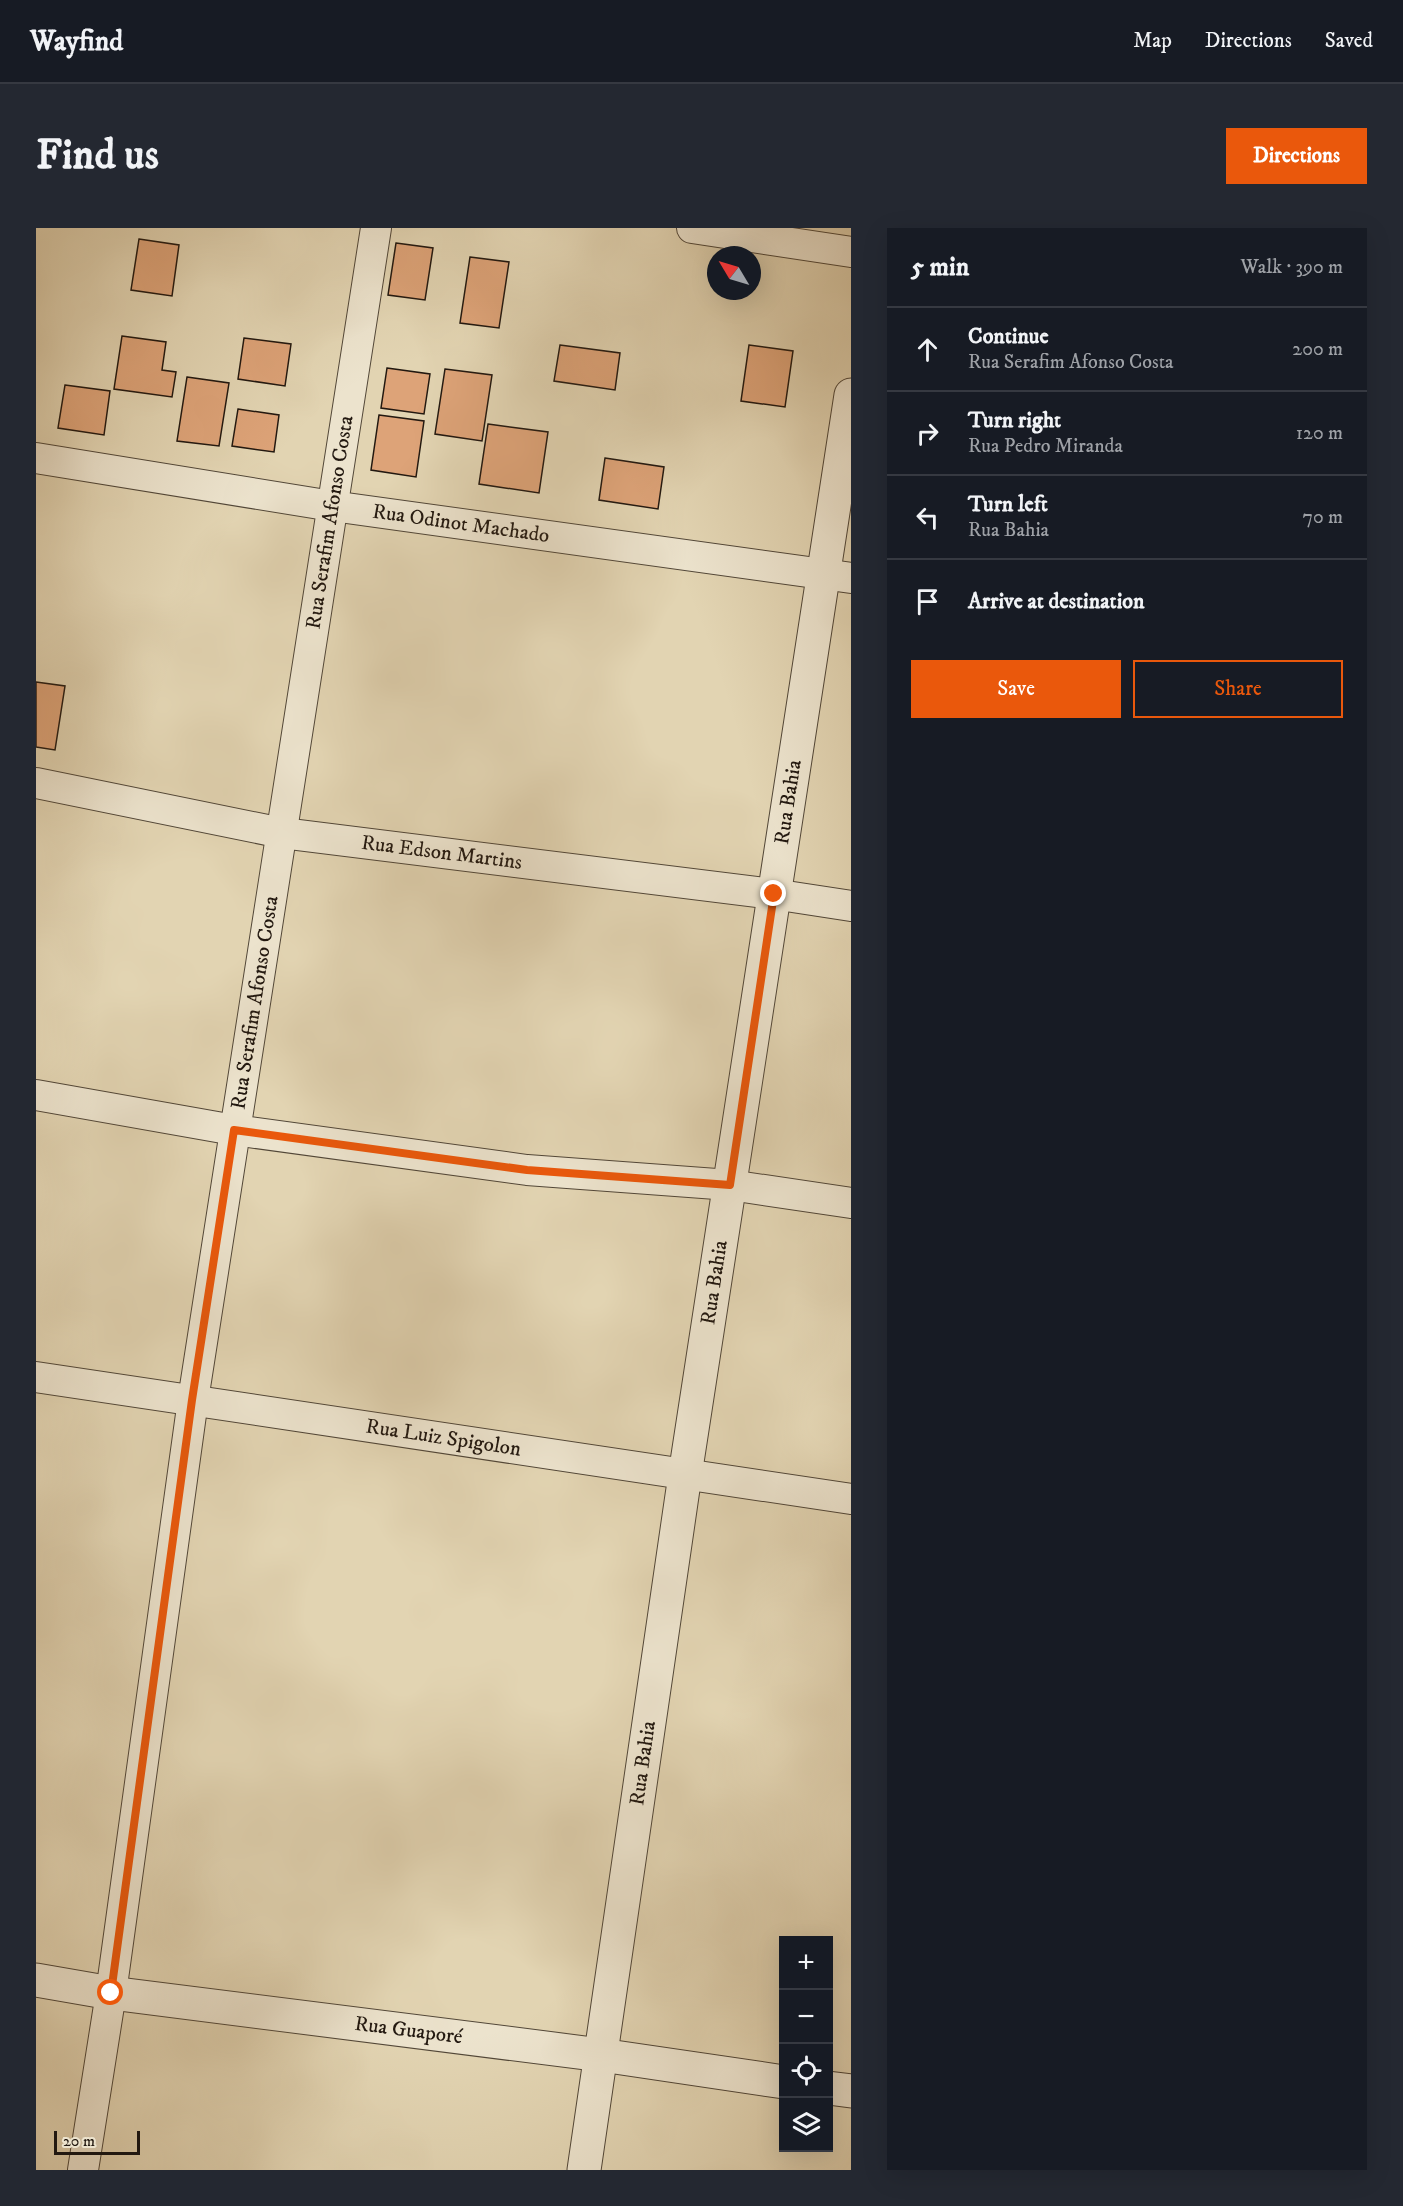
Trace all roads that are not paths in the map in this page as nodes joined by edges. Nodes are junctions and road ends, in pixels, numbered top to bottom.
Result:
1 (376, 228) edge
2 (692, 228) edge
3 (851, 252) edge
4 (851, 395) edge
5 (36, 458) edge
6 (332, 506) junction
7 (838, 576) edge
8 (36, 783) edge
9 (282, 833) junction
10 (774, 894) junction
11 (851, 906) edge
12 (36, 1095) edge
13 (234, 1130) junction
14 (730, 1185) junction
15 (851, 1203) edge
16 (36, 1377) edge
17 (192, 1400) junction
18 (685, 1474) junction
19 (851, 1499) edge
20 (36, 1980) edge
21 (111, 1993) junction
22 (601, 2055) junction
23 (779, 2081) edge
24 (833, 2089) edge
25 (851, 2091) edge
26 (83, 2170) edge
27 (584, 2170) edge

1 - 6 street, Rua Serafim Afonso Costa
2 - 3 street
4 - 7 street, Rua Bahia
5 - 6 street, Rua Odinot Machado
6 - 7 street, Rua Odinot Machado
6 - 9 street, Rua Serafim Afonso Costa
7 - 10 street, Rua Bahia
8 - 9 street, Rua Edson Martins
9 - 10 street, Rua Edson Martins
9 - 13 street, Rua Serafim Afonso Costa
10 - 11 street, Rua Edson Martins
10 - 14 street, Rua Bahia
12 - 13 street
13 - 14 street
13 - 17 street, Rua Serafim Afonso Costa
14 - 15 street
14 - 18 street, Rua Bahia
16 - 17 street, Rua Luiz Spigolon
17 - 18 street, Rua Luiz Spigolon
17 - 21 street, Rua Serafim Afonso Costa
18 - 19 street, Rua Luiz Spigolon
18 - 22 street, Rua Bahia
20 - 21 street, Rua Guaporé
21 - 22 street, Rua Guaporé
21 - 26 street, Rua Serafim Afonso Costa
22 - 23 street, Rua Guaporé
22 - 27 street, Rua Bahia
24 - 25 street

